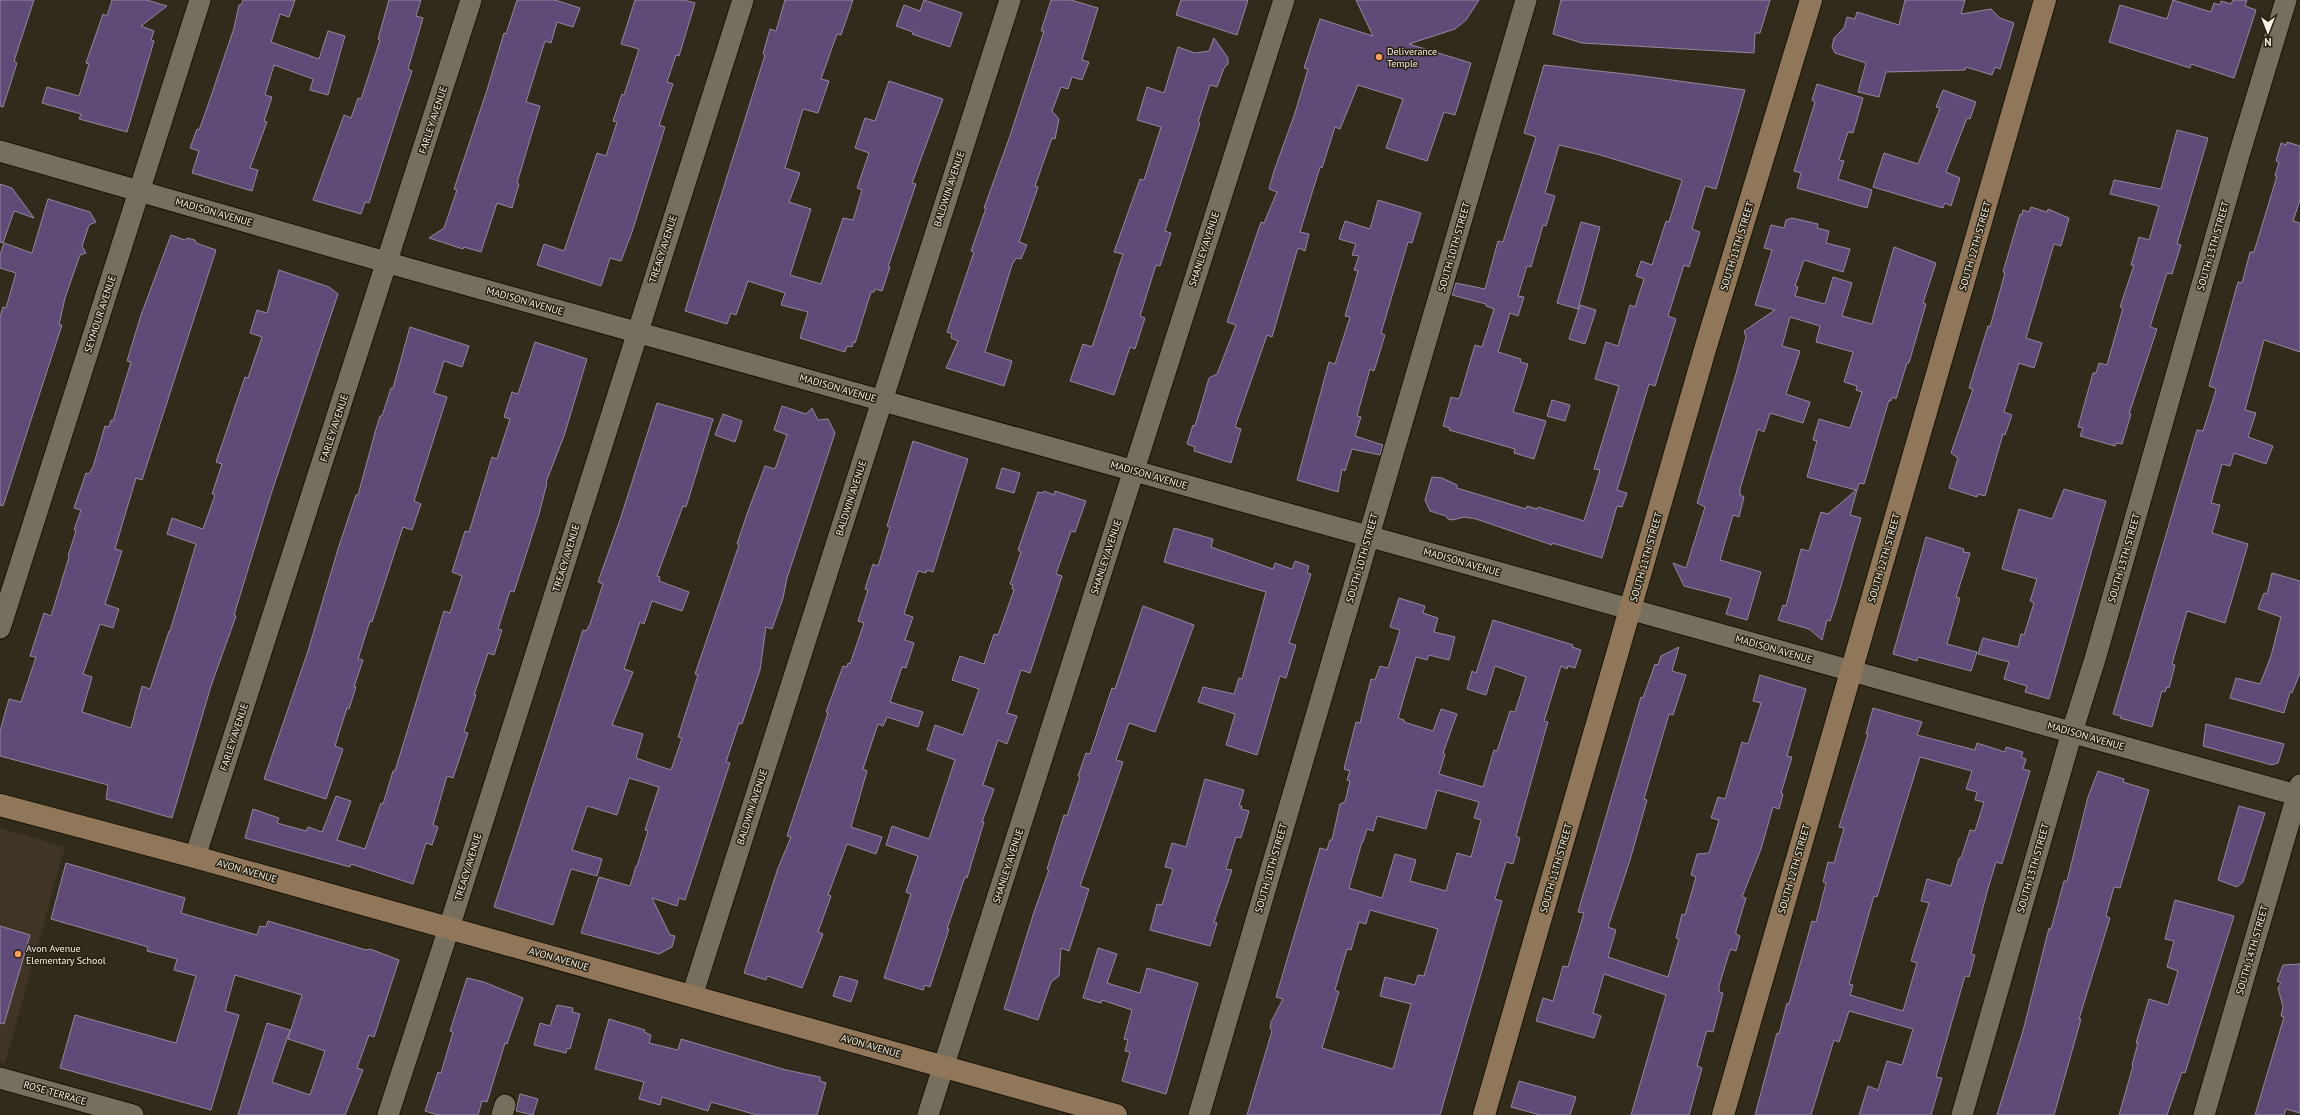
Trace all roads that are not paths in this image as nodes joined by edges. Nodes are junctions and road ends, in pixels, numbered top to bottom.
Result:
1 (200, 0) edge
2 (471, 0) edge
3 (743, 0) edge
4 (1010, 0) edge
5 (1284, 0) edge
6 (1526, 0) edge
7 (1811, 0) edge
8 (2045, 0) edge
9 (2286, 0) edge
10 (0, 151) edge
11 (140, 190) junction
12 (388, 262) junction
13 (637, 332) junction
14 (882, 400) junction
15 (1133, 471) junction
16 (1369, 536) junction
17 (1631, 610) junction
18 (0, 628) edge
19 (1851, 671) junction
20 (2072, 732) junction
21 (2299, 792) edge
22 (0, 805) edge
23 (195, 857) junction
24 (449, 928) junction
25 (692, 996) junction
26 (944, 1067) junction
27 (0, 1078) edge
28 (133, 1115) edge
29 (388, 1115) edge
30 (928, 1115) edge
31 (1116, 1115) edge
32 (1199, 1115) edge
33 (1484, 1115) edge
34 (1723, 1115) edge
35 (1962, 1115) edge
36 (2204, 1115) edge

1 - 11 street, SEYMOUR AVENUE
2 - 12 street, FARLEY AVENUE
3 - 13 street, TREACY AVENUE
4 - 14 street, BALDWIN AVENUE
5 - 15 street, SHANLEY AVENUE
6 - 16 street, SOUTH 10TH STREET
7 - 17 street, SOUTH 11TH STREET
8 - 19 street, SOUTH 12TH STREET
9 - 20 street, SOUTH 13TH STREET
10 - 11 street, MADISON AVENUE
11 - 12 street, MADISON AVENUE
11 - 18 street, SEYMOUR AVENUE
12 - 13 street, MADISON AVENUE
12 - 23 street, FARLEY AVENUE
13 - 14 street, MADISON AVENUE
13 - 24 street, TREACY AVENUE
14 - 15 street, MADISON AVENUE
14 - 25 street, BALDWIN AVENUE
15 - 16 street, MADISON AVENUE
15 - 26 street, SHANLEY AVENUE
16 - 17 street, MADISON AVENUE
16 - 32 street, SOUTH 10TH STREET
17 - 19 street, MADISON AVENUE
17 - 33 street, SOUTH 11TH STREET
19 - 20 street, MADISON AVENUE
19 - 34 street, SOUTH 12TH STREET
20 - 21 street, MADISON AVENUE
20 - 35 street, SOUTH 13TH STREET
21 - 36 street, SOUTH 14TH STREET
22 - 23 street, AVON AVENUE
23 - 24 street, AVON AVENUE
24 - 25 street, AVON AVENUE
24 - 29 street, TREACY AVENUE
25 - 26 street, AVON AVENUE
26 - 30 street, SHANLEY AVENUE
26 - 31 street, AVON AVENUE
27 - 28 street, ROSE TERRACE

